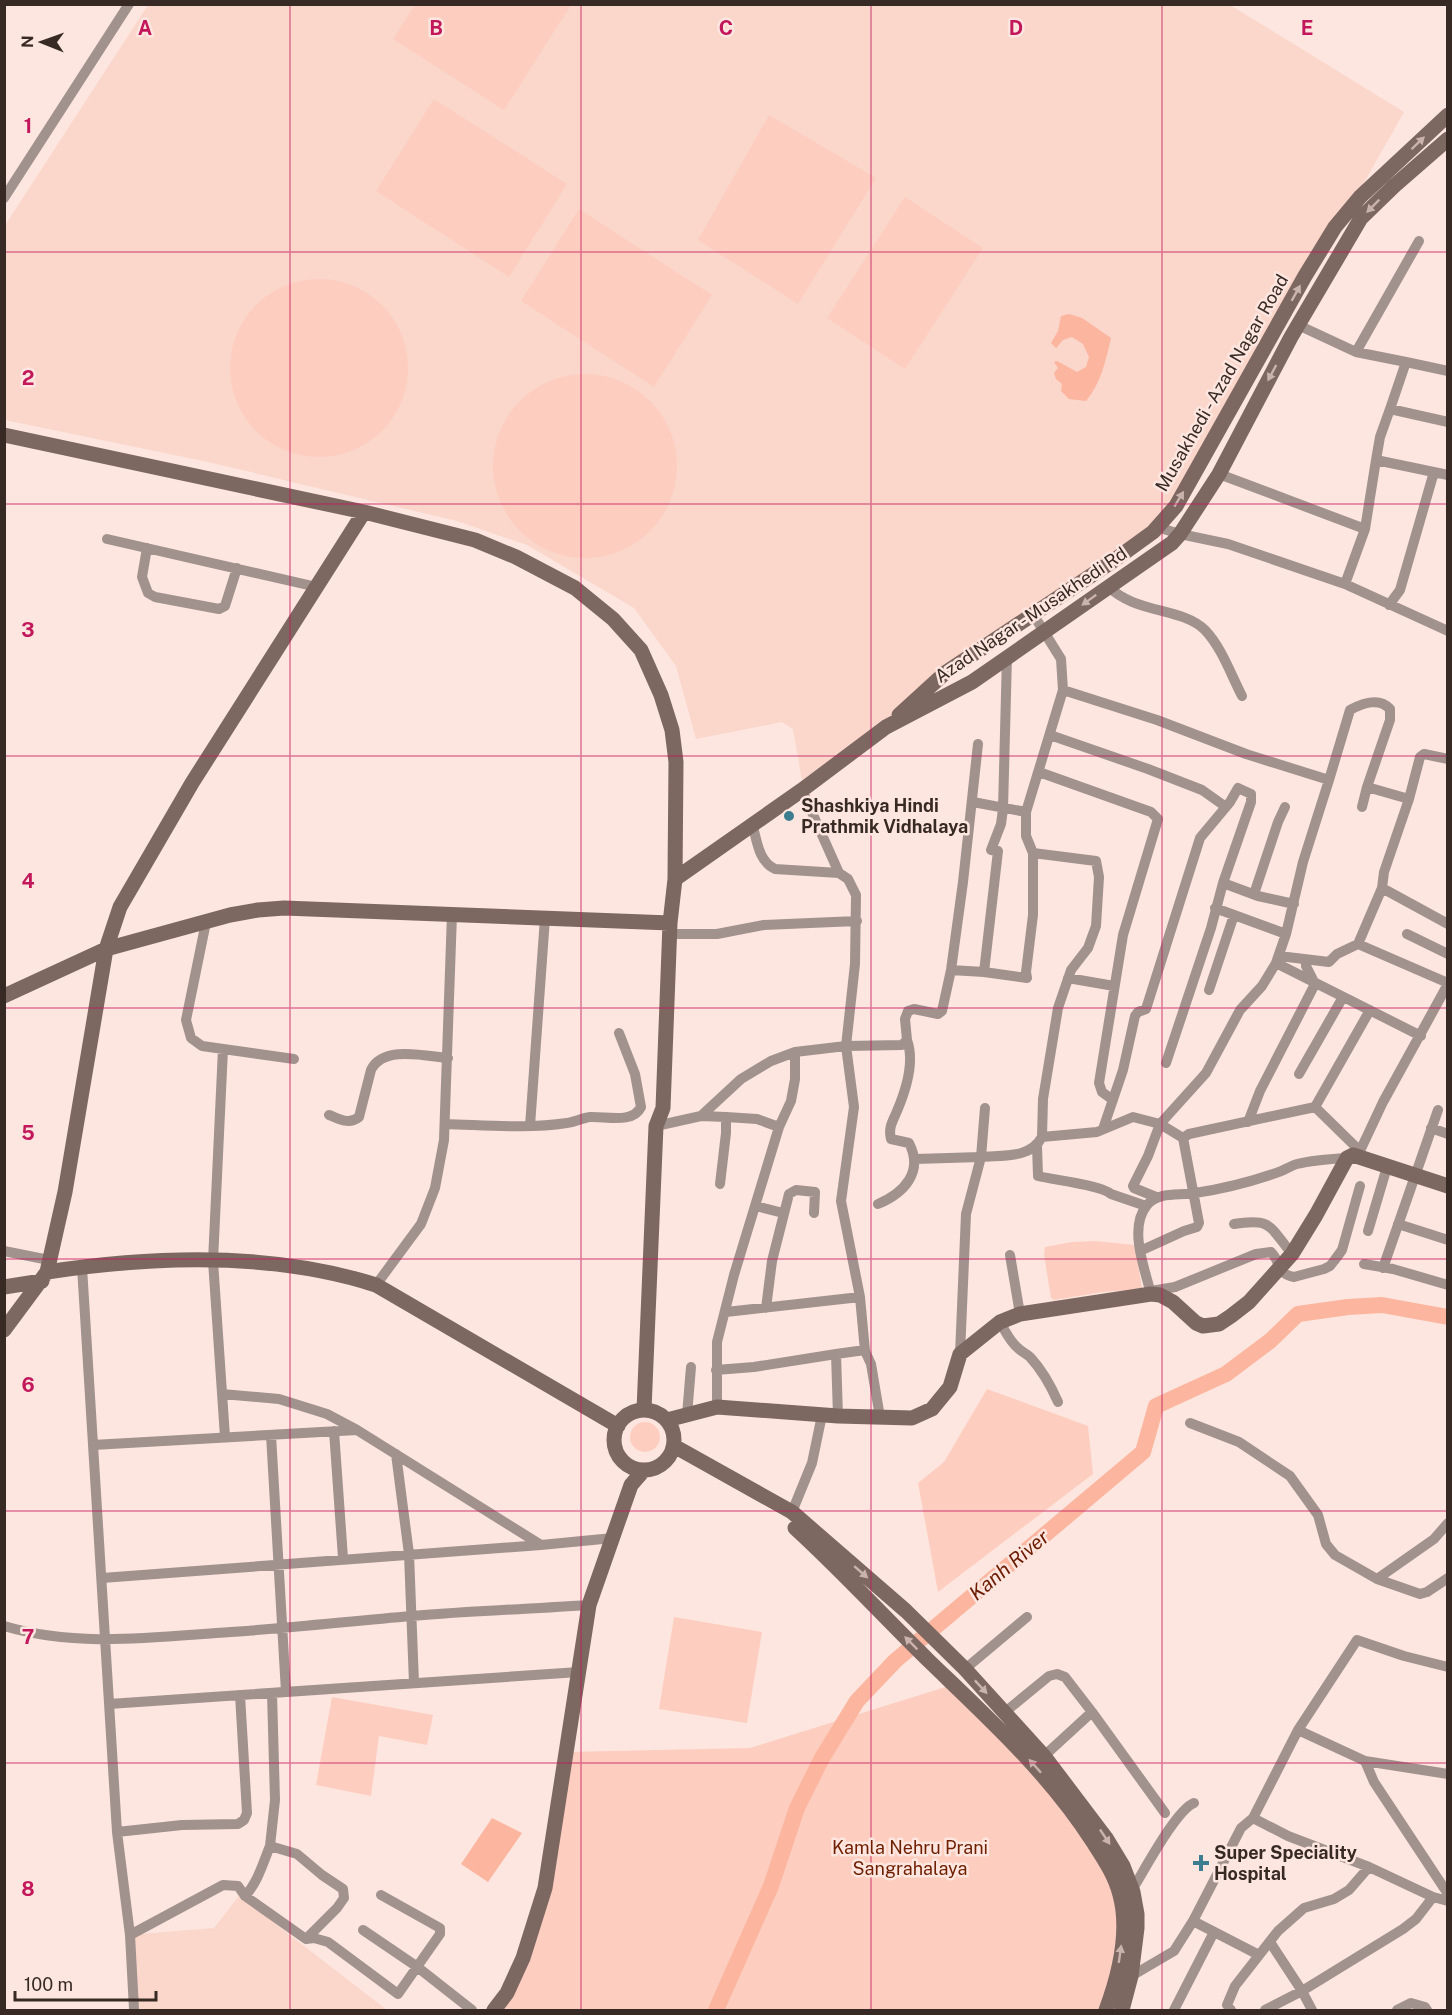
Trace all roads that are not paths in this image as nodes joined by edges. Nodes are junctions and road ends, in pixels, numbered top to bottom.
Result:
1 (129, 4) edge
2 (1448, 115) edge
3 (1448, 139) edge
4 (4, 198) edge
5 (1419, 241) dead end
6 (1275, 331) junction
7 (1294, 331) junction
8 (1356, 352) junction
9 (1406, 362) junction
10 (1448, 371) edge
11 (1390, 410) junction
12 (1448, 422) edge
13 (4, 435) edge
14 (1376, 460) junction
15 (1434, 472) junction
16 (1219, 474) junction
17 (1448, 475) edge
18 (364, 512) junction
19 (1157, 527) junction
20 (1365, 529) junction
21 (107, 539) dead end
22 (1176, 539) junction
23 (147, 548) junction
24 (237, 568) junction
25 (1345, 584) junction
26 (1108, 585) junction
27 (317, 587) junction
28 (1389, 605) junction
29 (1033, 614) junction
30 (1448, 631) edge
31 (1044, 632) junction
32 (1007, 656) junction
33 (1064, 690) junction
34 (1242, 696) dead end
35 (886, 728) junction
36 (1050, 735) junction
37 (978, 744) dead end
38 (1448, 759) edge
39 (1039, 772) junction
40 (1329, 780) junction
41 (1367, 787) junction
42 (802, 790) junction
43 (1409, 799) junction
44 (973, 802) junction
45 (1226, 807) junction
46 (1284, 807) dead end
47 (1362, 807) dead end
48 (1003, 808) junction
49 (1026, 812) junction
50 (752, 823) junction
51 (1033, 853) junction
52 (839, 873) junction
53 (675, 879) junction
54 (1223, 882) junction
55 (1382, 888) junction
56 (1254, 894) junction
57 (1294, 904) junction
58 (1215, 908) junction
59 (452, 914) junction
60 (1234, 915) junction
61 (545, 918) junction
62 (857, 921) junction
63 (206, 922) junction
64 (1448, 924) edge
65 (670, 929) junction
66 (1286, 934) junction
67 (1407, 934) dead end
68 (1358, 944) junction
69 (106, 949) junction
70 (1448, 954) edge
71 (1277, 959) junction
72 (1306, 960) junction
73 (951, 970) junction
74 (984, 972) junction
75 (1068, 978) junction
76 (1315, 984) junction
77 (1448, 984) edge
78 (1114, 986) junction
79 (1209, 990) dead end
80 (4, 996) edge
81 (1344, 997) junction
82 (1371, 1010) junction
83 (619, 1033) dead end
84 (1421, 1036) junction
85 (907, 1040) junction
86 (846, 1046) junction
87 (223, 1049) junction
88 (795, 1052) junction
89 (448, 1058) junction
90 (294, 1059) dead end
91 (1166, 1063) dead end
92 (1299, 1074) dead end
93 (1113, 1100) junction
94 (1316, 1107) junction
95 (985, 1108) dead end
96 (1438, 1110) dead end
97 (330, 1115) dead end
98 (701, 1116) junction
99 (726, 1117) junction
100 (1248, 1122) junction
101 (445, 1124) junction
102 (1160, 1124) junction
103 (656, 1125) junction
104 (530, 1126) junction
105 (779, 1127) junction
106 (1431, 1128) junction
107 (1103, 1129) junction
108 (1448, 1134) edge
109 (1183, 1138) junction
110 (1040, 1142) junction
111 (1354, 1155) junction
112 (981, 1157) junction
113 (915, 1159) junction
114 (1387, 1167) junction
115 (1415, 1174) junction
116 (720, 1184) dead end
117 (1360, 1186) dead end
118 (1448, 1186) edge
119 (1195, 1193) junction
120 (1156, 1197) junction
121 (878, 1204) dead end
122 (756, 1206) junction
123 (1146, 1206) junction
124 (783, 1213) junction
125 (814, 1213) dead end
126 (1234, 1224) dead end
127 (1398, 1224) junction
128 (1368, 1231) dead end
129 (1448, 1240) edge
130 (4, 1251) edge
131 (1140, 1251) junction
132 (1292, 1254) junction
133 (1010, 1255) dead end
134 (213, 1261) junction
135 (1364, 1264) dead end
136 (82, 1267) junction
137 (1279, 1268) junction
138 (1383, 1268) junction
139 (46, 1271) junction
140 (376, 1285) junction
141 (1448, 1285) edge
142 (4, 1287) edge
143 (1151, 1293) junction
144 (860, 1298) junction
145 (766, 1308) junction
146 (726, 1312) junction
147 (1020, 1314) junction
148 (1000, 1322) junction
149 (4, 1330) edge
150 (865, 1350) junction
151 (836, 1354) junction
152 (960, 1354) junction
153 (691, 1367) dead end
154 (716, 1370) junction
155 (222, 1394) junction
156 (1058, 1402) dead end
157 (717, 1407) junction
158 (644, 1410) junction
159 (822, 1414) junction
160 (687, 1415) junction
161 (838, 1416) junction
162 (879, 1417) junction
163 (668, 1420) junction
164 (1190, 1423) dead end
165 (618, 1425) junction
166 (357, 1430) junction
167 (334, 1431) junction
168 (271, 1435) junction
169 (225, 1437) junction
170 (93, 1444) junction
171 (673, 1449) junction
172 (396, 1454) junction
173 (644, 1470) junction
174 (792, 1512) junction
175 (1448, 1523) edge
176 (613, 1538) junction
177 (542, 1545) junction
178 (409, 1554) junction
179 (343, 1558) junction
180 (279, 1564) junction
181 (102, 1578) junction
182 (1448, 1578) edge
183 (1377, 1579) junction
184 (590, 1605) junction
185 (412, 1616) junction
186 (1027, 1617) dead end
187 (4, 1626) edge
188 (283, 1629) junction
189 (106, 1640) junction
190 (1448, 1667) edge
191 (965, 1669) junction
192 (579, 1672) junction
193 (414, 1683) junction
194 (286, 1692) junction
195 (272, 1693) junction
196 (240, 1695) junction
197 (110, 1704) junction
198 (1005, 1712) junction
199 (1092, 1712) junction
200 (1298, 1730) junction
201 (1044, 1756) junction
202 (1365, 1761) junction
203 (1448, 1774) edge
204 (1194, 1803) dead end
205 (1165, 1814) dead end
206 (1253, 1818) junction
207 (117, 1832) junction
208 (270, 1846) junction
209 (1370, 1867) junction
210 (1132, 1890) junction
211 (1448, 1894) edge
212 (381, 1895) dead end
213 (245, 1896) junction
214 (1433, 1897) junction
215 (1448, 1901) edge
216 (1193, 1921) junction
217 (363, 1930) dead end
218 (1214, 1932) junction
219 (130, 1935) junction
220 (306, 1939) junction
221 (1270, 1942) junction
222 (1259, 1955) junction
223 (416, 1965) junction
224 (1131, 1976) junction
225 (1116, 1986) junction
226 (1302, 1991) junction
227 (134, 2008) dead end
228 (1227, 2009) edge
229 (472, 2010) edge
230 (494, 2010) edge
231 (1106, 2010) edge
232 (1122, 2010) edge
233 (1174, 2010) edge
234 (1265, 2010) edge
235 (1312, 2010) edge
236 (1397, 2010) edge
237 (1427, 2010) edge

1 - 4 street
6 -> 2 street, Musakhedi - Azad Nagar Road
3 -> 7 street
5 - 8 street
6 - 7 street
19 -> 6 street, Musakhedi - Azad Nagar Road
7 - 8 street
7 -> 16 street
8 - 9 street
9 - 10 street
9 - 11 street
11 - 12 street
11 - 14 street
13 - 18 street
14 - 15 street
14 - 20 street
15 - 17 street
15 - 28 street
16 - 20 street
16 - 22 street
18 - 27 street
18 - 53 street
19 - 22 street
19 - 29 street, Musakhedi - Azad Nagar Road
20 - 25 street
21 - 23 street
22 - 25 street
22 - 26 street, Azad Nagar - Musakhedi Rd
23 - 24 street
23 - 24 street
24 - 27 street
25 - 28 street
26 -> 31 street, Azad Nagar - Musakhedi Rd
26 - 34 street
27 - 69 street
28 - 30 street
29 - 31 street
29 - 35 street, Musakhedi - Azad Nagar Road
31 - 32 street, Azad Nagar - Musakhedi Rd
31 - 33 street
32 - 35 street, Azad Nagar - Musakhedi Rd
32 - 48 street
33 - 36 street
33 - 40 street
35 - 42 street, Azad Nagar - Musakhedi Rd
36 - 39 street
36 - 45 street
37 - 44 street
38 - 43 street
39 - 49 street
39 - 78 street
40 - 41 street
40 - 57 street
41 - 43 street
41 - 47 street
42 - 50 street, Azad Nagar - Musakhedi Rd
42 - 52 street
43 - 55 street
44 - 48 street
44 - 73 street
45 - 54 street
45 - 93 street
46 - 56 street
48 - 49 street
48 - 74 street
49 - 51 street
50 - 52 street
50 - 53 street, Azad Nagar - Musakhedi Rd
51 - 74 street
51 - 75 street
52 - 62 street
53 - 65 street
54 - 56 street
54 - 58 street
55 - 64 street
55 - 68 street
56 - 57 street
57 - 66 street
58 - 60 street
58 - 91 street
59 - 61 street
59 - 63 street
59 - 89 street
60 - 66 street
60 - 79 street
61 - 65 street
61 - 104 street
62 - 65 street
62 - 86 street
63 - 69 street
63 - 87 street
65 - 103 street
66 - 71 street
67 - 70 street
68 - 72 street
68 - 77 street
69 - 80 street
69 - 139 street
71 - 72 street
71 - 76 street
71 - 102 street
72 - 76 street
73 - 74 street
73 - 85 street
75 - 78 street
75 - 110 street
76 - 81 street
76 - 100 street
77 - 84 street
78 - 93 street
81 - 82 street
81 - 92 street
82 - 84 street
82 - 94 street
83 - 104 street
84 - 111 street
85 - 86 street
85 - 113 street
86 - 88 street
86 - 144 street
87 - 90 street
87 - 134 street
88 - 98 street
88 - 105 street
89 - 97 street
89 - 101 street
93 - 107 street
94 - 100 street
94 - 111 street
95 - 112 street
96 - 106 street
98 - 99 street
98 - 103 street
99 - 105 street
99 - 116 street
100 - 109 street
101 - 104 street
101 - 140 street
102 - 107 street
102 - 109 street
102 - 120 street
103 - 158 street
105 - 122 street
106 - 108 street
106 - 115 street
107 - 110 street
109 - 119 street
110 - 112 street
110 - 123 street
111 - 114 street
111 - 119 street
111 - 132 street
112 - 113 street
112 - 152 street
113 - 121 street
114 - 115 street
114 - 128 street
115 - 118 street
115 - 127 street
117 - 137 street
119 - 120 street
119 - 131 street
120 - 123 street
122 - 124 street
122 - 146 street
123 - 131 street
124 - 125 street
124 - 145 street
126 - 132 street
127 - 129 street
127 - 138 street
130 - 139 street
131 - 143 street
132 - 137 street
133 - 147 street
134 - 136 street
134 - 140 street
134 - 155 street
135 - 138 street
136 - 139 street
136 - 170 street
137 - 143 street
137 - 143 street
138 - 141 street
139 - 142 street
139 - 149 street
140 - 165 street
143 - 147 street
144 - 145 street
144 - 150 street
145 - 146 street
146 - 154 street
147 - 148 street
148 - 152 street
148 - 156 street
150 - 151 street
150 - 162 street
151 - 154 street
151 - 161 street
152 - 162 street
153 - 160 street
154 - 157 street
155 - 166 street
155 - 169 street
157 - 159 street
157 - 160 street
158 - 163 street
158 - 165 street
159 - 161 street
159 - 174 street
160 - 163 street
161 - 162 street
163 - 171 street
164 - 183 street
165 - 173 street
166 - 167 street
166 - 172 street
167 - 168 street
167 - 179 street
168 - 169 street
168 - 180 street
169 - 170 street
170 - 181 street
171 - 173 street
171 - 174 street
225 -> 171 street
172 - 177 street
172 - 178 street
173 - 176 street
174 -> 191 street
175 - 183 street
176 - 177 street
176 - 184 street
177 - 178 street
178 - 179 street
178 - 185 street
179 - 180 street
180 - 181 street
180 - 188 street
181 - 189 street
182 - 183 street
184 - 185 street
184 - 192 street
185 - 188 street
185 - 193 street
186 - 191 street
187 - 189 street
188 - 189 street
188 - 194 street
189 - 197 street
190 - 200 street
191 -> 198 street
192 - 193 street
192 - 230 street
193 - 194 street
194 - 195 street
195 - 196 street
195 - 208 street
196 - 197 street
196 - 207 street
197 - 207 street
198 - 199 street
198 - 201 street
199 - 201 street
199 - 205 street
200 - 202 street
200 - 206 street
201 -> 210 street
202 - 203 street
202 - 211 street
204 - 210 street
206 - 209 street
206 - 216 street
207 - 219 street
208 - 213 street
208 - 220 street
209 - 214 street
209 - 221 street
210 - 224 street
212 - 223 street
213 - 219 street
213 - 220 street
214 - 215 street
214 - 226 street
216 - 218 street
216 - 224 street
217 - 223 street
218 - 222 street
218 - 233 street
219 - 227 street
220 - 223 street
221 - 222 street
221 - 226 street
222 - 228 street
223 - 229 street
224 - 225 street
224 - 232 street
225 - 231 street
226 - 234 street
226 - 235 street
236 - 237 street

